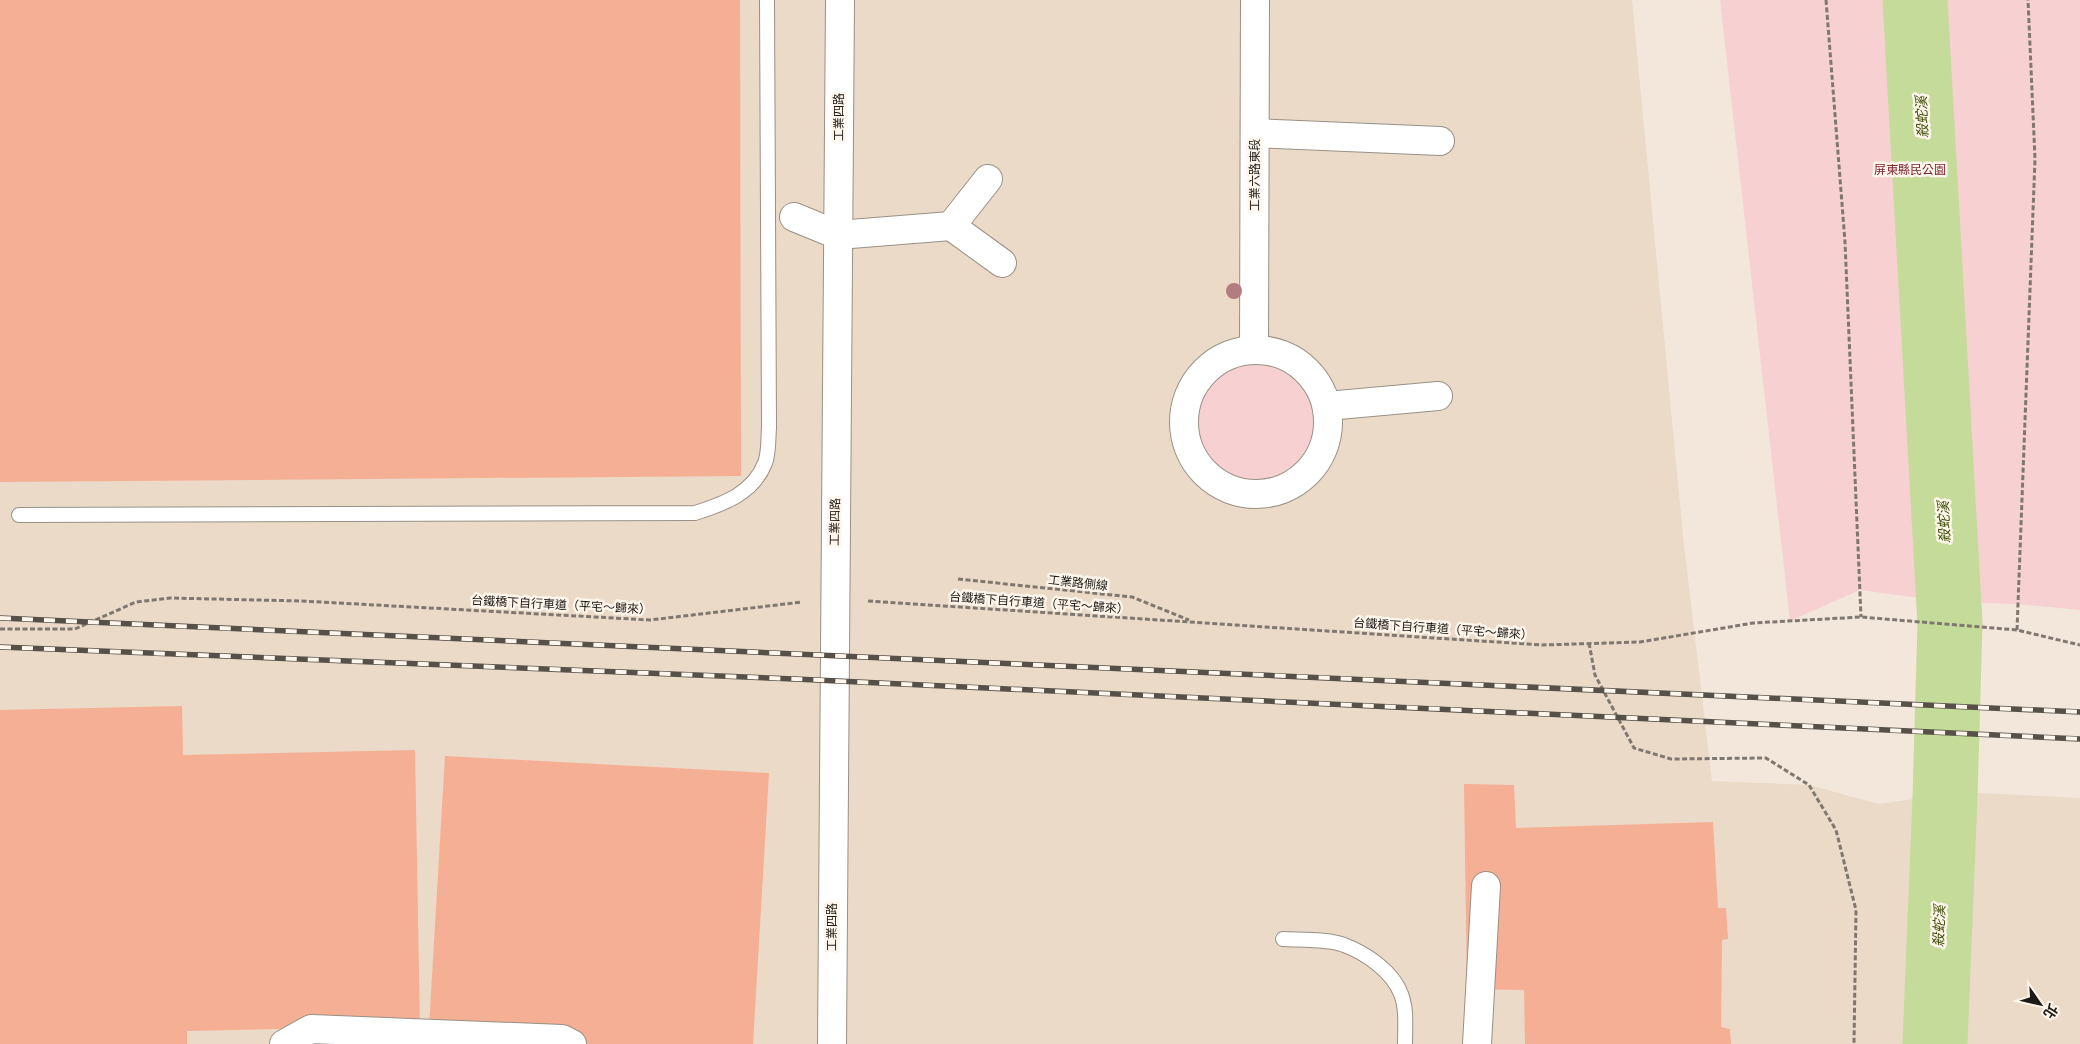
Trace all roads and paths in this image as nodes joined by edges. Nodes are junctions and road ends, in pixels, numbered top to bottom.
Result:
1 (768, 0) edge
2 (840, 0) edge
3 (1256, 0) edge
4 (1826, 0) edge
5 (2028, 0) edge
6 (1255, 133) junction
7 (1440, 141) dead end
8 (988, 179) dead end
9 (794, 217) dead end
10 (951, 226) junction
11 (838, 236) junction
12 (1002, 263) dead end
13 (1254, 350) junction
14 (1438, 396) dead end
15 (1327, 406) junction
16 (19, 515) dead end
17 (958, 580) dead end
18 (835, 599) junction
19 (1862, 617) junction
20 (1192, 621) junction
21 (0, 629) edge
22 (2017, 630) junction
23 (1589, 643) junction
24 (2080, 645) edge
25 (1486, 886) dead end
26 (1283, 939) dead end
27 (284, 1044) edge
28 (572, 1044) edge
29 (832, 1044) edge
30 (1405, 1044) edge
31 (1477, 1044) edge
32 (1854, 1044) edge

1 - 16 lane
2 - 11 street, 工業四路
3 - 6 street, 工業六路東段
4 - 19 path
5 - 22 path
6 - 7 street
6 - 13 street, 工業六路東段
8 - 10 street
9 - 11 street
10 - 11 street
10 - 12 street
11 - 18 street, 工業四路
13 - 15 street
13 - 15 street
14 - 15 street
17 - 20 path, 工業路側線
18 - 20 path, 台鐵橋下自行車道（平宅～歸來）
18 - 21 path, 台鐵橋下自行車道（平宅～歸來）
18 - 29 street, 工業四路
19 - 22 path, 台鐵橋下自行車道（平宅～歸來）
19 - 23 path, 台鐵橋下自行車道（平宅～歸來）
20 - 23 path, 台鐵橋下自行車道（平宅～歸來）
22 - 24 path, 台鐵橋下自行車道（平宅～歸來）
23 - 32 path
25 - 31 street
26 - 30 lane
27 - 28 street

